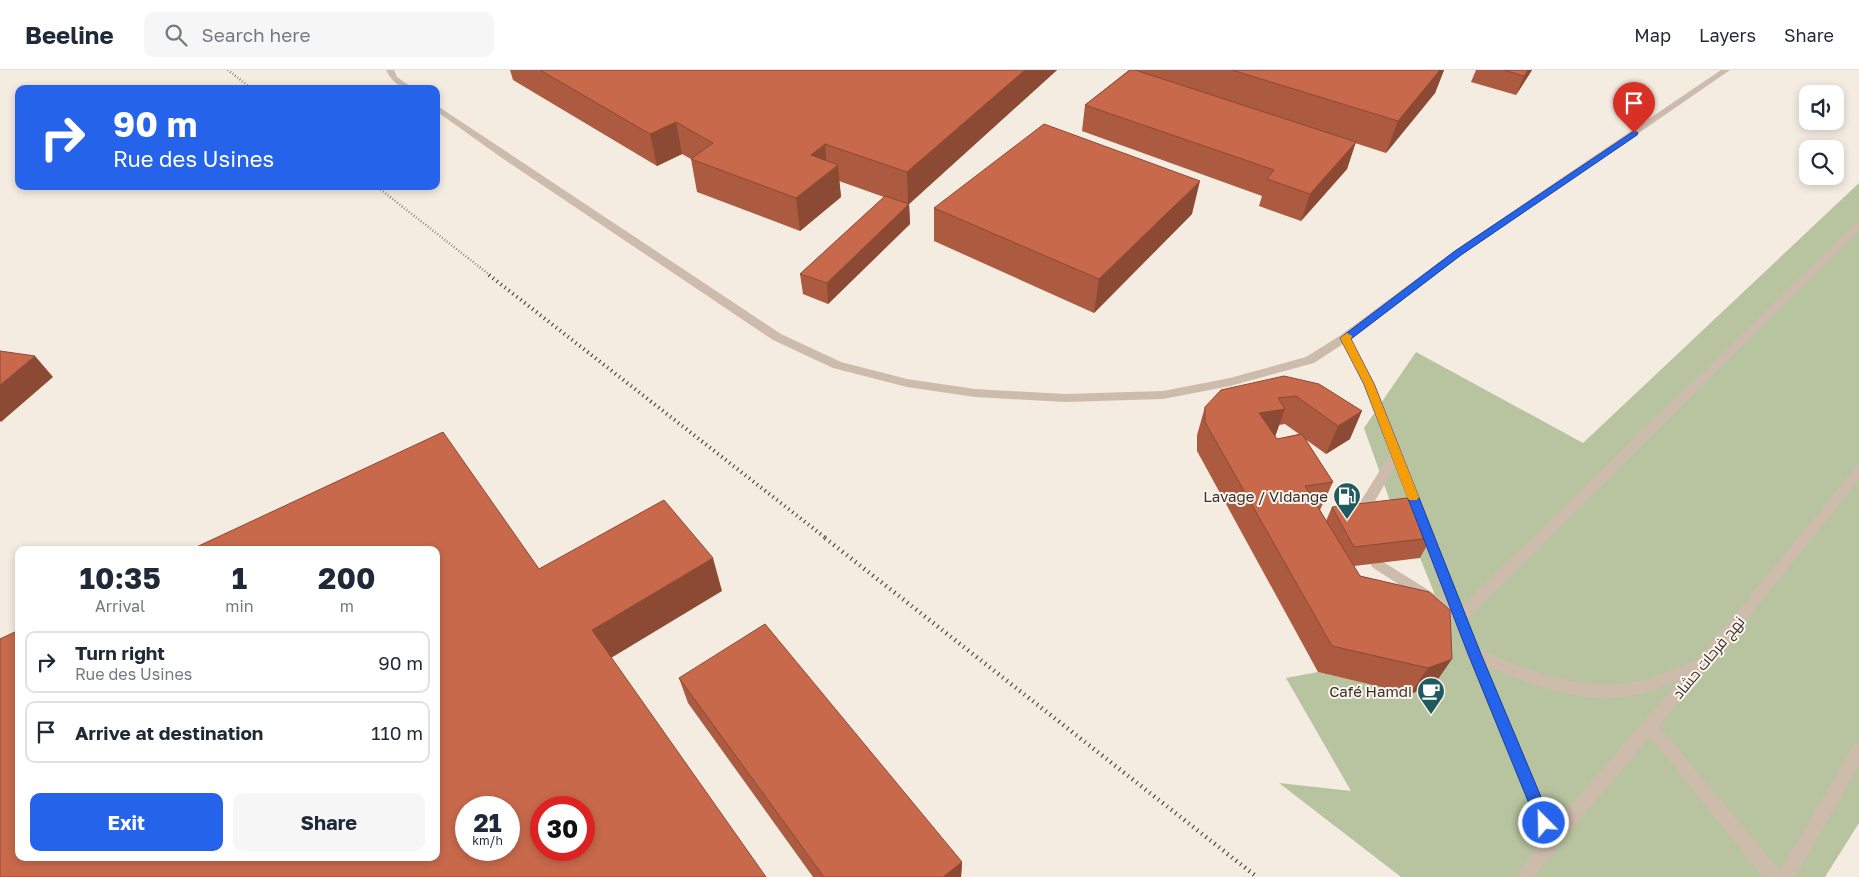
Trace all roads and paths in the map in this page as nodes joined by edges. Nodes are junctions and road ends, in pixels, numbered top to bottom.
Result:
1 (390, 70) edge
2 (1726, 70) edge
3 (404, 85) edge
4 (440, 110) edge
5 (1859, 225) edge
6 (1345, 338) junction
7 (1396, 454) junction
8 (1859, 470) edge
9 (1355, 523) edge
10 (1377, 563) edge
11 (1460, 617) junction
12 (1474, 654) junction
13 (1702, 664) junction
14 (1650, 726) junction
15 (1859, 751) edge
16 (1552, 840) junction
17 (1524, 877) edge
18 (1774, 877) edge
19 (1786, 877) edge

1 - 3 street
2 - 6 street
4 - 6 street
5 - 11 street
6 - 7 street
7 - 9 street
7 - 11 street
8 - 13 street, نهج فرحات حشاد
10 - 11 street
11 - 12 street
12 - 13 street
12 - 16 street
13 - 14 street, نهج فرحات حشاد
14 - 16 street, نهج فرحات حشاد
14 - 18 street
15 - 19 street
16 - 17 street, نهج فرحات حشاد

